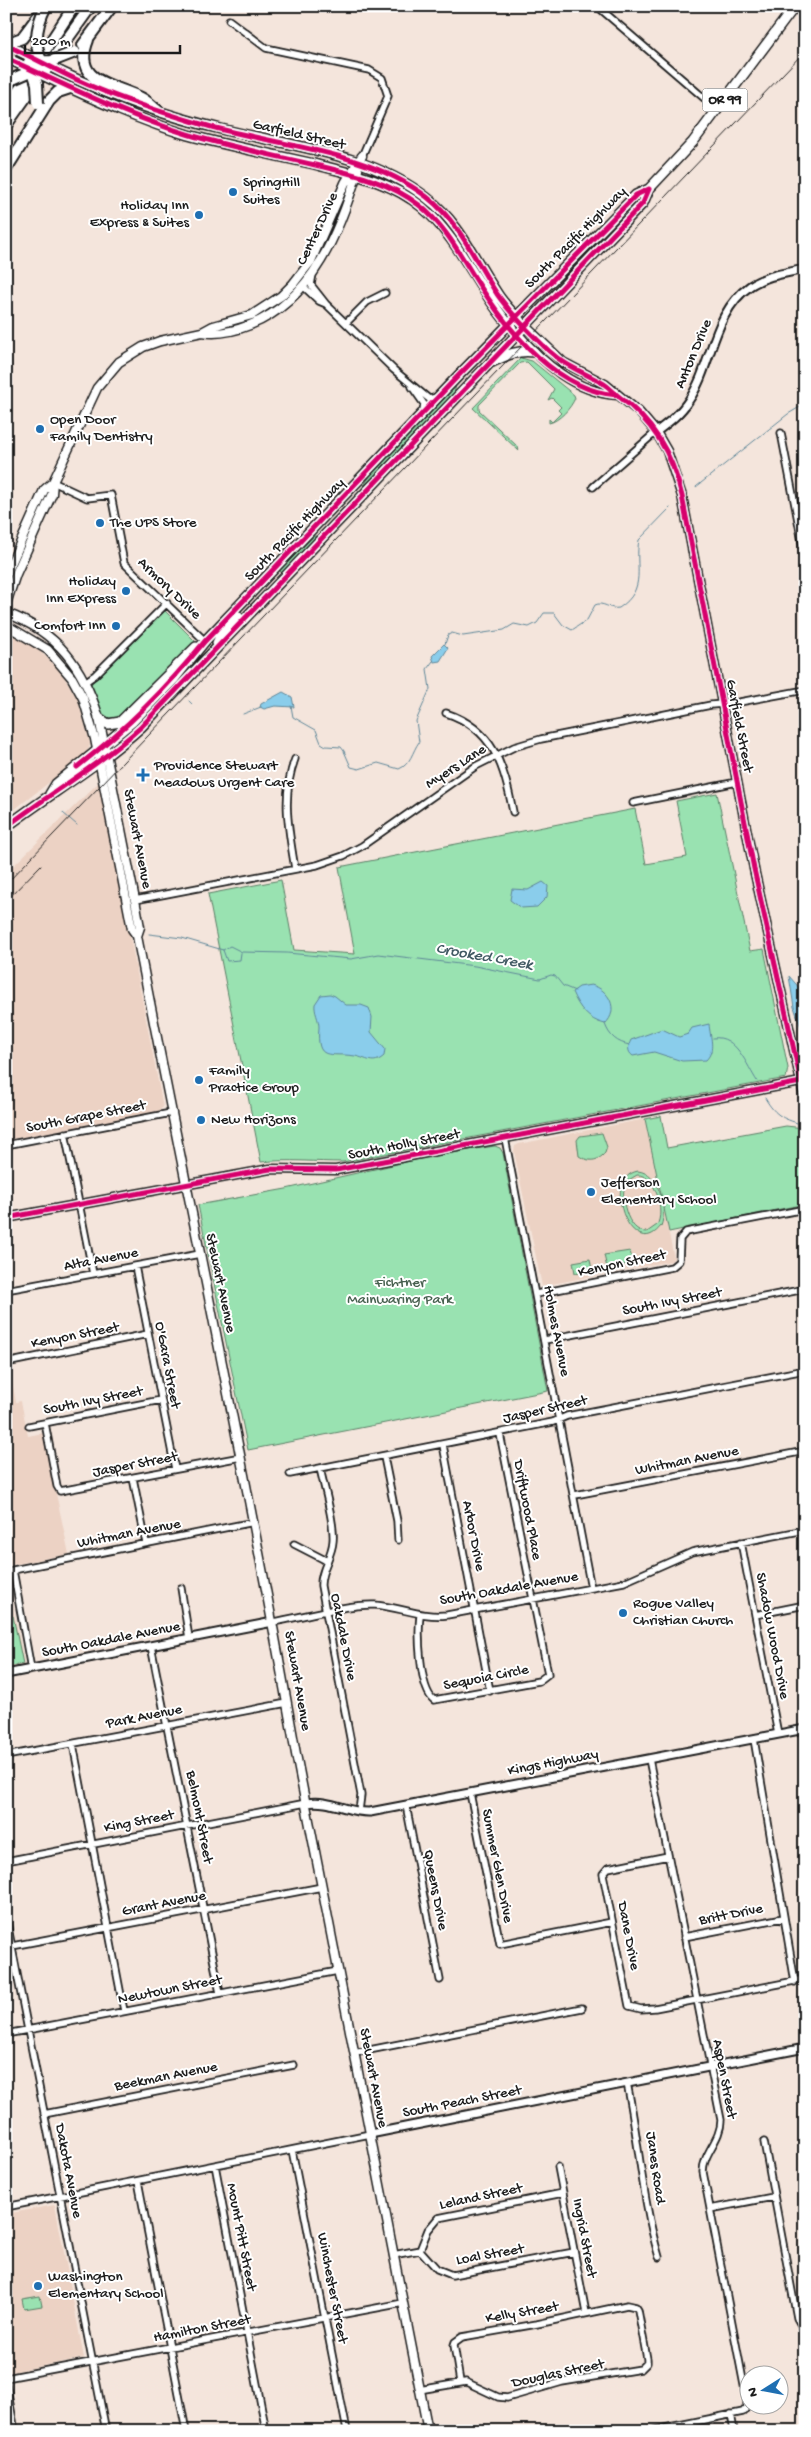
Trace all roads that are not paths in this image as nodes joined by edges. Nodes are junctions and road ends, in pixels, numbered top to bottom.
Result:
1 (46, 6) edge
2 (74, 6) edge
3 (91, 6) edge
4 (112, 6) edge
5 (597, 6) edge
6 (795, 6) edge
7 (229, 20) dead end
8 (88, 40) junction
9 (6, 44) edge
10 (17, 50) junction
11 (10, 59) edge
12 (43, 66) junction
13 (31, 67) junction
14 (58, 76) junction
15 (6, 82) edge
16 (70, 88) junction
17 (6, 110) edge
18 (157, 110) junction
19 (718, 110) junction
20 (6, 126) edge
21 (25, 141) junction
22 (360, 161) junction
23 (6, 170) edge
24 (354, 174) junction
25 (649, 189) junction
26 (322, 239) junction
27 (805, 269) edge
28 (313, 274) junction
29 (299, 277) junction
30 (304, 287) junction
31 (385, 292) dead end
32 (326, 304) junction
33 (516, 316) junction
34 (266, 317) junction
35 (346, 323) junction
36 (509, 325) junction
37 (525, 326) junction
38 (202, 332) junction
39 (517, 334) junction
40 (534, 352) junction
41 (486, 366) junction
42 (412, 387) junction
43 (617, 395) junction
44 (441, 396) junction
45 (421, 416) junction
46 (656, 432) junction
47 (781, 433) dead end
48 (53, 482) junction
49 (593, 487) dead end
50 (805, 557) edge
51 (6, 575) edge
52 (265, 578) junction
53 (167, 603) junction
54 (6, 604) edge
55 (6, 613) edge
56 (6, 625) edge
57 (205, 641) junction
58 (213, 652) junction
59 (85, 682) junction
60 (805, 690) edge
61 (722, 704) junction
62 (446, 713) dead end
63 (99, 718) junction
64 (102, 754) junction
65 (496, 755) junction
66 (295, 759) dead end
67 (737, 782) junction
68 (633, 803) dead end
69 (513, 812) dead end
70 (6, 827) edge
71 (117, 855) junction
72 (295, 869) junction
73 (135, 900) junction
74 (137, 936) junction
75 (803, 1081) edge
76 (805, 1100) edge
77 (171, 1113) junction
78 (65, 1133) junction
79 (505, 1138) junction
80 (6, 1145) edge
81 (185, 1184) junction
82 (79, 1204) junction
83 (805, 1209) edge
84 (6, 1218) edge
85 (200, 1254) junction
86 (135, 1266) junction
87 (93, 1274) junction
88 (6, 1290) edge
89 (805, 1290) edge
90 (536, 1294) junction
91 (148, 1334) junction
92 (545, 1340) junction
93 (6, 1362) edge
94 (805, 1370) edge
95 (161, 1400) junction
96 (560, 1420) junction
97 (45, 1423) junction
98 (30, 1426) dead end
99 (500, 1434) junction
100 (443, 1445) junction
101 (805, 1451) edge
102 (241, 1457) junction
103 (384, 1457) junction
104 (320, 1468) junction
105 (175, 1469) junction
106 (290, 1474) dead end
107 (133, 1478) junction
108 (575, 1495) junction
109 (254, 1522) junction
110 (805, 1530) edge
111 (398, 1540) dead end
112 (741, 1542) junction
113 (146, 1543) junction
114 (294, 1544) dead end
115 (327, 1561) junction
116 (181, 1588) dead end
117 (592, 1588) junction
118 (532, 1599) junction
119 (805, 1605) edge
120 (474, 1610) junction
121 (326, 1612) junction
122 (420, 1615) junction
123 (755, 1615) junction
124 (273, 1622) junction
125 (189, 1638) junction
126 (151, 1646) junction
127 (31, 1669) junction
128 (6, 1674) edge
129 (545, 1678) joint
130 (490, 1691) junction
131 (287, 1703) junction
132 (169, 1725) junction
133 (805, 1729) edge
134 (778, 1734) junction
135 (754, 1738) junction
136 (73, 1744) junction
137 (6, 1756) edge
138 (649, 1758) junction
139 (470, 1793) junction
140 (306, 1803) junction
141 (406, 1805) junction
142 (359, 1811) junction
143 (188, 1826) junction
144 (92, 1844) junction
145 (668, 1856) junction
146 (6, 1861) edge
147 (322, 1887) junction
148 (204, 1909) junction
149 (6, 1917) edge
150 (783, 1918) junction
151 (612, 1922) junction
152 (108, 1928) junction
153 (684, 1937) junction
154 (12, 1946) junction
155 (338, 1971) junction
156 (805, 1979) edge
157 (440, 1980) dead end
158 (795, 1982) junction
159 (220, 1993) junction
160 (696, 2000) junction
161 (582, 2008) dead end
162 (124, 2011) junction
163 (27, 2030) junction
164 (6, 2034) edge
165 (805, 2048) edge
166 (354, 2053) junction
167 (294, 2065) dead end
168 (710, 2067) junction
169 (627, 2083) junction
170 (44, 2114) junction
171 (370, 2134) junction
172 (764, 2142) dead end
173 (292, 2150) junction
174 (215, 2165) junction
175 (558, 2167) dead end
176 (138, 2181) junction
177 (563, 2193) junction
178 (60, 2196) junction
179 (773, 2197) junction
180 (6, 2207) edge
181 (710, 2209) junction
182 (420, 2250) junction
183 (574, 2252) junction
184 (394, 2255) junction
185 (659, 2257) dead end
186 (403, 2303) junction
187 (586, 2313) junction
188 (325, 2317) junction
189 (805, 2332) edge
190 (246, 2333) junction
191 (170, 2348) junction
192 (92, 2362) junction
193 (740, 2364) edge
194 (645, 2366) joint
195 (6, 2378) edge
196 (460, 2382) junction
197 (6, 2383) edge
198 (419, 2390) junction
199 (738, 2413) edge
200 (731, 2414) junction
201 (658, 2430) edge
202 (15, 2431) edge
203 (106, 2431) edge
204 (186, 2431) edge
205 (266, 2431) edge
206 (347, 2431) edge
207 (428, 2431) edge
208 (650, 2431) edge
209 (734, 2431) edge

1 - 9 highway, bridge
1 - 12 highway, bridge
2 - 17 highway
3 - 20 highway
4 - 8 highway
5 - 19 street
6 - 19 main road, South Pacific Highway / OR 99
7 - 22 street, Center Drive
8 - 12 highway, bridge
8 - 18 highway
9 - 10 main road
10 - 12 main road, bridge
10 - 13 highway, bridge
11 - 13 highway, bridge
12 - 13 highway, bridge
12 - 14 highway, bridge
13 - 14 main road, Garfield Street, bridge
13 - 15 highway, bridge
13 - 21 highway, bridge
14 - 16 main road, Garfield Street
14 - 18 main road, Garfield Street
16 - 21 highway
16 - 24 main road, Garfield Street
18 - 22 main road, Garfield Street
19 - 25 main road, South Pacific Highway / OR 99
21 - 23 highway
22 - 24 main road, Center Drive
22 - 33 main road, Garfield Street
24 - 26 main road, Center Drive
24 - 28 main road, Center Drive
24 - 36 main road, Garfield Street
25 - 33 main road, South Pacific Highway / OR 99
25 - 37 main road, South Pacific Highway / OR 99
26 - 29 main road, Center Drive
26 - 30 main road
27 - 46 street, Anton Drive
28 - 30 main road, Center Drive
28 - 32 street
29 - 34 main road
29 - 38 main road, Center Drive
30 - 32 street
30 - 34 main road, Center Drive
31 - 35 street
32 - 35 street
33 - 36 main road, South Pacific Highway / OR 99
33 - 37 main road, Garfield Street
34 - 38 main road, Center Drive
35 - 42 street
36 - 39 main road, Garfield Street
36 - 44 main road, South Pacific Highway / OR 99
37 - 39 main road, South Pacific Highway / OR 99
37 - 43 main road, Garfield Street
38 - 48 main road, Center Drive
39 - 40 main road, Garfield Street
39 - 41 main road, South Pacific Highway / OR 99
40 - 41 main road
40 - 43 main road, Garfield Street
41 - 58 main road, South Pacific Highway / OR 99
42 - 44 street
42 - 45 street
43 - 46 main road, Garfield Street
44 - 45 main road, South Pacific Highway / OR 99
45 - 52 main road, South Pacific Highway / OR 99
46 - 49 street, Anton Drive
46 - 61 main road, Garfield Street
47 - 50 street
48 - 51 main road, Center Drive
48 - 53 street, Armory Drive
48 - 54 main road, Center Drive
52 - 57 main road, South Pacific Highway / OR 99
52 - 58 main road
53 - 57 street, Armory Drive
53 - 59 street
55 - 59 main road
56 - 64 main road
57 - 63 main road
57 - 64 main road, South Pacific Highway / OR 99
58 - 64 main road, South Pacific Highway / OR 99
59 - 63 main road
60 - 61 street, Myers Lane
61 - 65 street, Myers Lane
61 - 67 main road, Garfield Street
62 - 65 street
63 - 64 main road
64 - 70 main road, OR 99
64 - 71 main road, Stewart Avenue
64 - 73 main road, Stewart Avenue
65 - 69 street
65 - 72 street, Myers Lane
66 - 72 street
67 - 68 street
67 - 75 main road, Garfield Street
71 - 73 main road
71 - 74 main road, Stewart Avenue
72 - 73 street, Myers Lane
73 - 74 main road, Stewart Avenue
74 - 77 main road, Stewart Avenue
75 - 76 main road, Garfield Street
75 - 79 street, South Holly Street
77 - 78 street, South Grape Street
77 - 81 main road, Stewart Avenue
78 - 80 street, South Grape Street
78 - 82 street
79 - 81 street, South Holly Street
79 - 90 street, Holmes Avenue
81 - 82 street, South Holly Street
81 - 85 main road, Stewart Avenue
82 - 84 street, South Holly Street
82 - 87 street
83 - 90 street, Kenyon Street
85 - 86 street, Alta Avenue
85 - 102 main road, Stewart Avenue
86 - 87 street, Alta Avenue
86 - 91 street, O'Gara Street
87 - 88 street, Alta Avenue
89 - 92 street, South Ivy Street
90 - 92 street, Holmes Avenue
91 - 93 street, Kenyon Street
91 - 95 street, O'Gara Street
92 - 96 street, Holmes Avenue
94 - 96 street, Jasper Street
95 - 97 street, South Ivy Street
95 - 105 street, O'Gara Street
96 - 99 street, Jasper Street
96 - 108 street, Holmes Avenue
97 - 98 street, South Ivy Street
97 - 107 street, Jasper Street
99 - 100 street, Jasper Street
99 - 118 street, Driftwood Place
100 - 103 street, Jasper Street
100 - 120 street, Arbor Drive
101 - 108 street, Whitman Avenue
102 - 105 street, Jasper Street
102 - 109 main road, Stewart Avenue
103 - 104 street, Jasper Street
103 - 111 street
104 - 106 street, Jasper Street
104 - 115 street, Oakdale Drive
105 - 107 street, Jasper Street
107 - 113 street
108 - 117 street, Holmes Avenue
109 - 113 street, Whitman Avenue
109 - 124 main road, Stewart Avenue
110 - 112 street, South Oakdale Avenue
112 - 117 street, South Oakdale Avenue
112 - 123 street, Shadow Wood Drive
113 - 127 street, Whitman Avenue
114 - 115 street
115 - 121 street, Oakdale Drive
116 - 125 street
117 - 118 street, South Oakdale Avenue
118 - 120 street, South Oakdale Avenue
118 - 129 street, Driftwood Place
119 - 123 street
120 - 122 street, South Oakdale Avenue
120 - 130 street, Arbor Drive
121 - 122 street, South Oakdale Avenue
121 - 124 street, South Oakdale Avenue
121 - 142 street, Oakdale Drive
122 - 130 street, Sequoia Circle
123 - 134 street, Shadow Wood Drive
124 - 125 street, South Oakdale Avenue
124 - 131 main road, Stewart Avenue
125 - 126 street, South Oakdale Avenue
126 - 127 street, South Oakdale Avenue
126 - 132 street, Belmont Street
127 - 128 street, South Oakdale Avenue
129 - 130 street, Sequoia Circle
131 - 132 street, Park Avenue
131 - 140 main road, Stewart Avenue
132 - 136 street, Park Avenue
132 - 143 street, Belmont Street
133 - 134 street, Kings Highway
134 - 135 street, Kings Highway
135 - 138 street, Kings Highway
135 - 150 street
136 - 137 street, Park Avenue
136 - 144 street
138 - 139 street, Kings Highway
138 - 145 street, Aspen Street
139 - 141 street, Kings Highway
139 - 151 street, Summer Glen Drive
140 - 142 street, Kings Highway
140 - 143 street, King Street
140 - 147 main road, Stewart Avenue
141 - 142 street, Kings Highway
141 - 157 street, Queens Drive
143 - 144 street, King Street
143 - 148 street, Belmont Street
144 - 146 street, King Street
144 - 152 street
145 - 151 street, Dane Drive
145 - 153 street, Aspen Street
147 - 148 street, Grant Avenue
147 - 155 main road, Stewart Avenue
148 - 152 street, Grant Avenue
148 - 159 street, Belmont Street
149 - 154 street, Dakota Avenue
150 - 153 street, Britt Drive
150 - 158 street
151 - 160 street, Dane Drive
152 - 154 street, Grant Avenue
152 - 162 street
153 - 160 street, Aspen Street
154 - 163 street, Dakota Avenue
155 - 159 street, Newtown Street
155 - 166 main road, Stewart Avenue
156 - 158 street
158 - 160 street
159 - 162 street, Newtown Street
160 - 168 street, Aspen Street
161 - 166 street
162 - 163 street, Newtown Street
163 - 164 street, Newtown Street
163 - 170 street, Dakota Avenue
165 - 168 street, South Peach Street
166 - 171 main road, Stewart Avenue
167 - 170 street, Beekman Avenue
168 - 169 street, South Peach Street
168 - 181 street, Aspen Street
169 - 171 street, South Peach Street
169 - 185 street, Janes Road
170 - 178 street, Dakota Avenue
171 - 173 street, South Peach Street
171 - 184 main road, Stewart Avenue
172 - 179 street
173 - 174 street, South Peach Street
173 - 188 street, Winchester Street
174 - 176 street, South Peach Street
174 - 190 street, Mount Pitt Street
175 - 177 street, Ingrid Street
176 - 178 street, South Peach Street
176 - 191 street
177 - 182 street, Leland Street
177 - 183 street, Ingrid Street
178 - 180 street, South Peach Street
178 - 192 street, Dakota Avenue
179 - 181 street
179 - 189 street
181 - 193 street, Aspen Street
182 - 183 street, Loal Street
182 - 184 street
183 - 187 street, Ingrid Street
184 - 186 main road, Stewart Avenue
186 - 188 street, Hamilton Street
186 - 198 main road, Stewart Avenue
187 - 194 street, Kelly Street
187 - 196 street, Kelly Street
188 - 190 street, Hamilton Street
188 - 206 street, Winchester Street
190 - 191 street, Hamilton Street
190 - 205 street, Mount Pitt Street
191 - 192 street, Hamilton Street
191 - 204 street
192 - 195 street, Hamilton Street
192 - 203 street, Dakota Avenue
194 - 196 street, Douglas Street
196 - 198 street, Douglas Street
197 - 202 street
198 - 207 main road, Stewart Avenue
199 - 200 street
200 - 201 street
200 - 209 street
201 - 208 street

